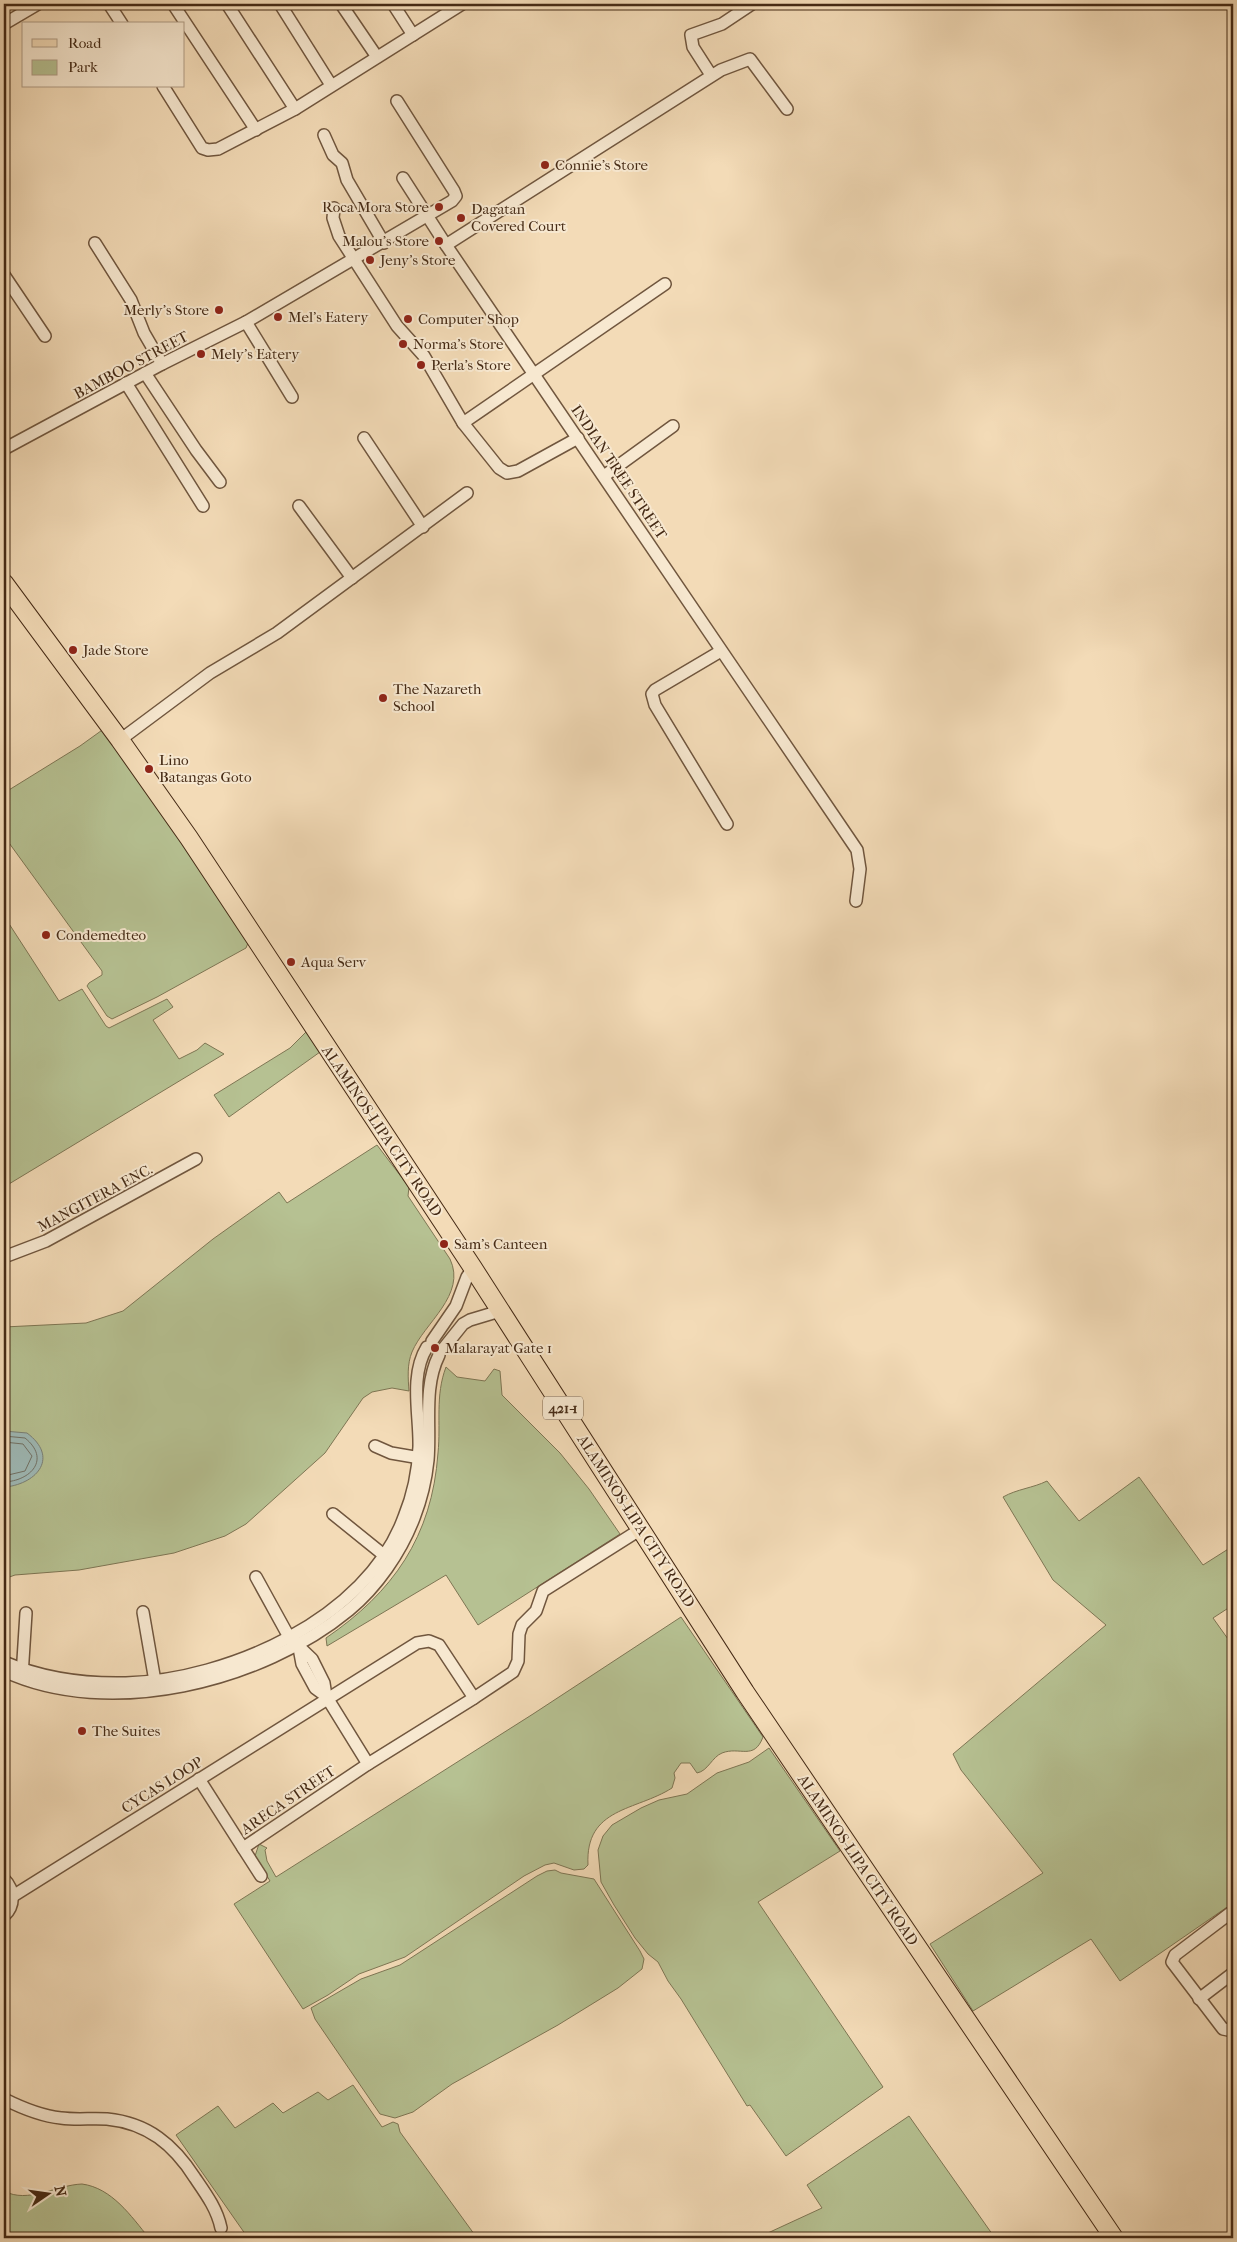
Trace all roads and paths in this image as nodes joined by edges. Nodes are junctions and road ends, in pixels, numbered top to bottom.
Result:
1 (38, 4) edge
2 (109, 4) edge
3 (173, 4) edge
4 (227, 4) edge
5 (280, 4) edge
6 (341, 4) edge
7 (393, 4) edge
8 (462, 4) edge
9 (752, 4) edge
10 (121, 22) edge
11 (185, 22) edge
12 (185, 22) edge
13 (4, 24) edge
14 (413, 35) junction
15 (376, 57) junction
16 (711, 75) junction
17 (332, 85) junction
18 (164, 88) edge
19 (397, 101) dead end
20 (295, 109) junction
21 (787, 109) dead end
22 (256, 130) junction
23 (324, 135) dead end
24 (403, 178) dead end
25 (334, 208) dead end
26 (427, 217) junction
27 (95, 243) dead end
28 (384, 243) junction
29 (446, 245) junction
30 (356, 259) junction
31 (4, 275) edge
32 (664, 284) dead end
33 (246, 322) junction
34 (45, 336) dead end
35 (162, 364) junction
36 (145, 373) junction
37 (535, 374) junction
38 (126, 383) junction
39 (292, 397) dead end
40 (463, 422) junction
41 (673, 426) dead end
42 (364, 438) dead end
43 (578, 438) junction
44 (4, 449) edge
45 (604, 476) junction
46 (220, 482) dead end
47 (467, 493) dead end
48 (203, 506) dead end
49 (299, 506) dead end
50 (423, 527) junction
51 (352, 578) junction
52 (4, 583) edge
53 (721, 650) junction
54 (120, 740) junction
55 (727, 824) dead end
56 (856, 901) dead end
57 (196, 1159) dead end
58 (4, 1257) edge
59 (473, 1268) junction
60 (500, 1311) junction
61 (433, 1340) junction
62 (444, 1348) junction
63 (375, 1446) dead end
64 (423, 1459) junction
65 (333, 1514) dead end
66 (641, 1529) junction
67 (388, 1558) junction
68 (256, 1577) dead end
69 (143, 1612) dead end
70 (26, 1613) dead end
71 (295, 1643) junction
72 (4, 1662) edge
73 (4, 1671) edge
74 (22, 1674) junction
75 (156, 1686) junction
76 (327, 1698) junction
77 (474, 1698) junction
78 (368, 1764) junction
79 (199, 1779) junction
80 (243, 1848) junction
81 (260, 1876) dead end
82 (4, 1879) edge
83 (13, 1896) junction
84 (1233, 1911) edge
85 (4, 1916) edge
86 (1233, 1973) edge
87 (1199, 1998) junction
88 (1233, 2027) edge
89 (4, 2099) edge
90 (222, 2228) dead end
91 (1114, 2238) edge

1 - 13 street
2 - 10 street
3 - 11 street
4 - 20 street
5 - 17 street
6 - 15 street
7 - 14 street
8 - 14 street
9 - 16 street
12 - 22 street
14 - 15 street
15 - 17 street
16 - 21 street
16 - 29 street
17 - 20 street
18 - 22 street
19 - 26 street, BAMBOO STREET
20 - 22 street
23 - 28 street
24 - 26 street, INDIAN TREE STREET
25 - 30 street
26 - 28 street, BAMBOO STREET
26 - 29 street, INDIAN TREE STREET
27 - 35 street
28 - 30 street, BAMBOO STREET
29 - 37 street, INDIAN TREE STREET
30 - 33 street, BAMBOO STREET
30 - 40 street
31 - 34 street
32 - 37 street
33 - 35 street, BAMBOO STREET
33 - 39 street
35 - 36 street, BAMBOO STREET
36 - 38 street, BAMBOO STREET
36 - 46 street
37 - 40 street
37 - 43 street, INDIAN TREE STREET
38 - 44 street, BAMBOO STREET
38 - 48 street
40 - 43 street
41 - 45 street
42 - 50 street
43 - 45 street, INDIAN TREE STREET
45 - 53 street, INDIAN TREE STREET
47 - 50 street
49 - 51 street
50 - 51 street
51 - 54 street
52 - 54 main road, ALAMINOS-LIPA CITY ROAD / 421-1
53 - 55 street
53 - 56 street, INDIAN TREE STREET
54 - 59 main road, ALAMINOS-LIPA CITY ROAD / 421-1
57 - 58 street, MANGITERA ENC.
59 - 60 main road, ALAMINOS-LIPA CITY ROAD / 421-1
59 - 61 street
60 - 62 street
60 - 66 main road, ALAMINOS-LIPA CITY ROAD / 421-1
61 - 62 street
61 - 64 street
62 - 64 street
63 - 64 street
64 - 67 street
65 - 67 street
66 - 77 street, ARECA STREET
66 - 91 main road, ALAMINOS-LIPA CITY ROAD / 421-1
67 - 71 street
68 - 71 street
69 - 75 street
70 - 74 street
71 - 75 street
71 - 76 street
72 - 74 street
73 - 74 street
74 - 75 street
76 - 77 street, CYCAS LOOP
76 - 78 street
76 - 79 street, CYCAS LOOP
77 - 78 street, ARECA STREET
78 - 80 street, ARECA STREET
79 - 80 street, ARECA STREET
79 - 83 street, CYCAS LOOP
80 - 81 street
82 - 83 street
83 - 85 street
84 - 87 street
86 - 87 street
87 - 88 street
89 - 90 street

